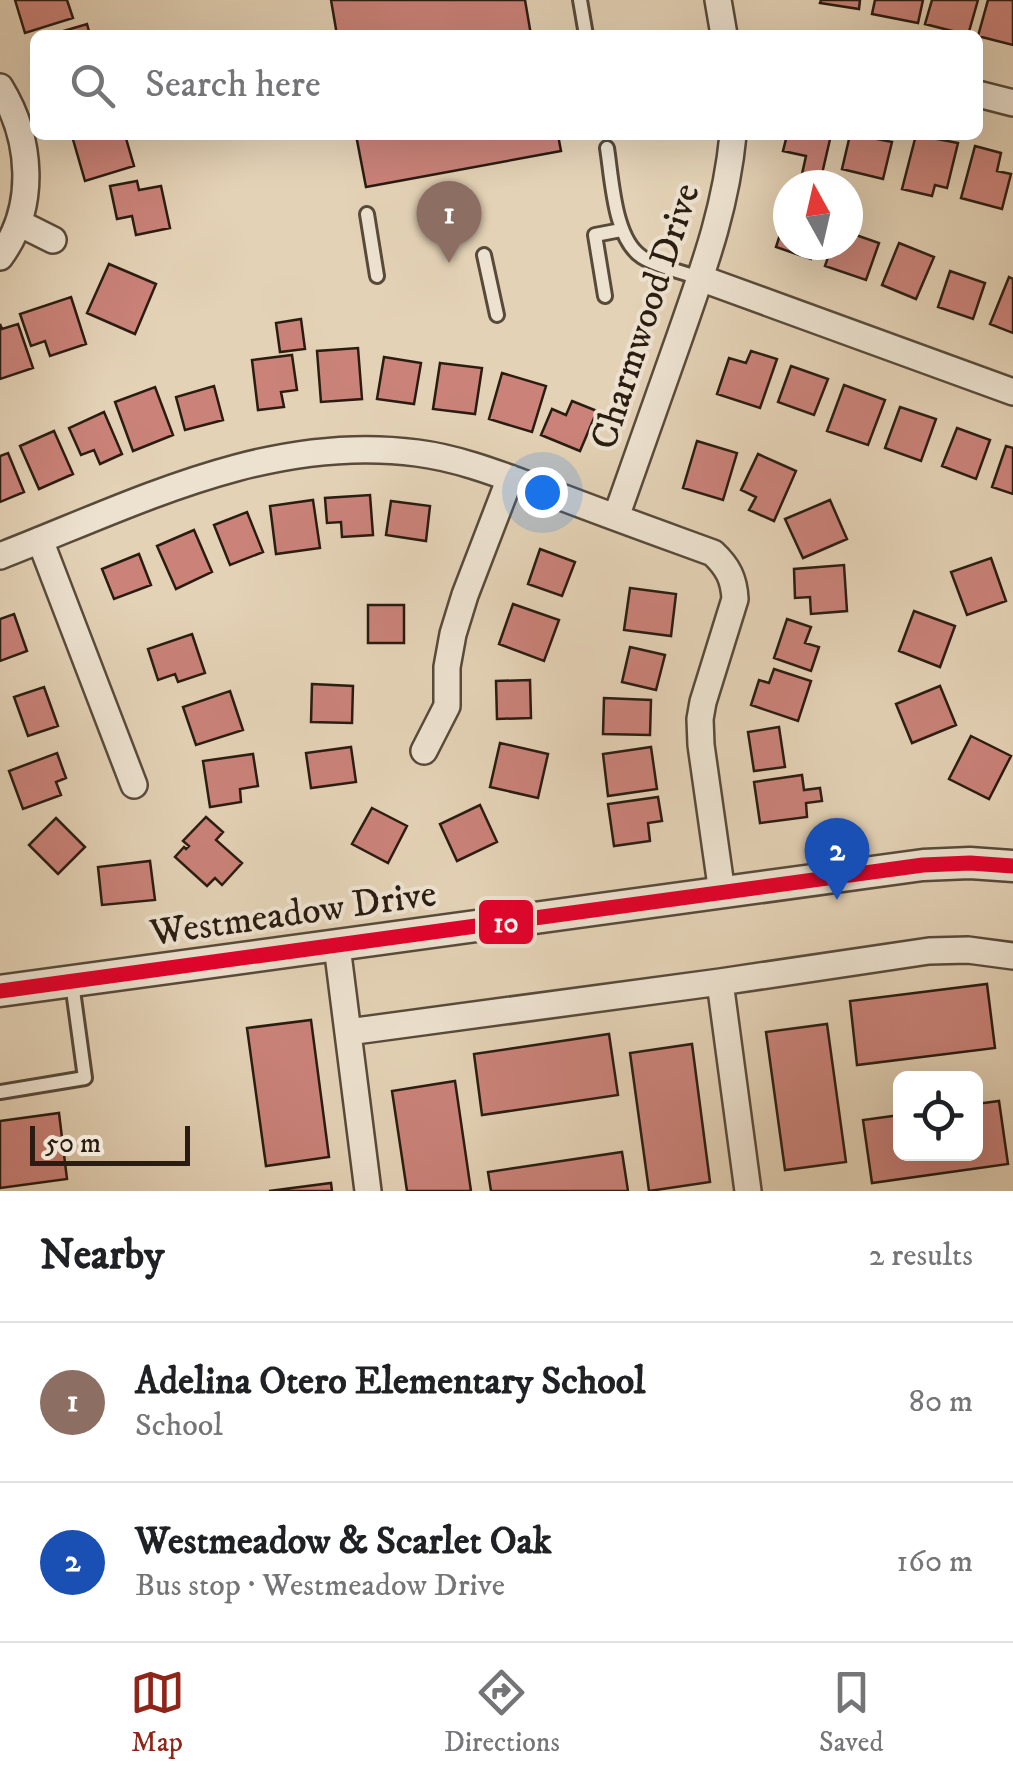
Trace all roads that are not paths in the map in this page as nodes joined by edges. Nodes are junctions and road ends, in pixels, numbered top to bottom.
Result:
1 (580, 0) edge
2 (718, 0) edge
3 (585, 30) edge
4 (723, 30) edge
5 (0, 87) edge
6 (983, 95) edge
7 (1013, 102) edge
8 (733, 140) edge
9 (607, 148) dead end
10 (367, 214) dead end
11 (19, 224) junction
12 (621, 230) junction
13 (54, 240) dead end
14 (484, 256) dead end
15 (0, 258) edge
16 (377, 276) dead end
17 (700, 278) junction
18 (604, 296) dead end
19 (497, 315) dead end
20 (1013, 392) edge
21 (510, 478) junction
22 (616, 518) junction
23 (40, 540) junction
24 (0, 556) edge
25 (424, 751) dead end
26 (134, 785) dead end
27 (1013, 866) edge
28 (722, 893) junction
29 (337, 946) junction
30 (1013, 956) edge
31 (72, 982) junction
32 (720, 982) junction
33 (0, 991) edge
34 (348, 1032) junction
35 (0, 1092) edge
36 (368, 1191) edge
37 (748, 1191) edge

1 - 3 lane
2 - 4 street
5 - 11 street
6 - 7 street
8 - 17 street, Charmwood Drive
9 - 12 lane
10 - 16 lane
11 - 13 street
11 - 15 street
12 - 17 lane
12 - 18 lane
14 - 19 lane
17 - 20 street
17 - 22 street, Charmwood Drive
21 - 22 street
21 - 23 street
21 - 25 street
22 - 28 street
23 - 24 street
23 - 26 street
27 - 28 street, Westmeadow Drive
28 - 29 street, Westmeadow Drive
29 - 31 street, Westmeadow Drive
29 - 34 street
30 - 32 street
31 - 33 street, Westmeadow Drive
31 - 35 lane
32 - 34 street
32 - 37 street
34 - 36 street

